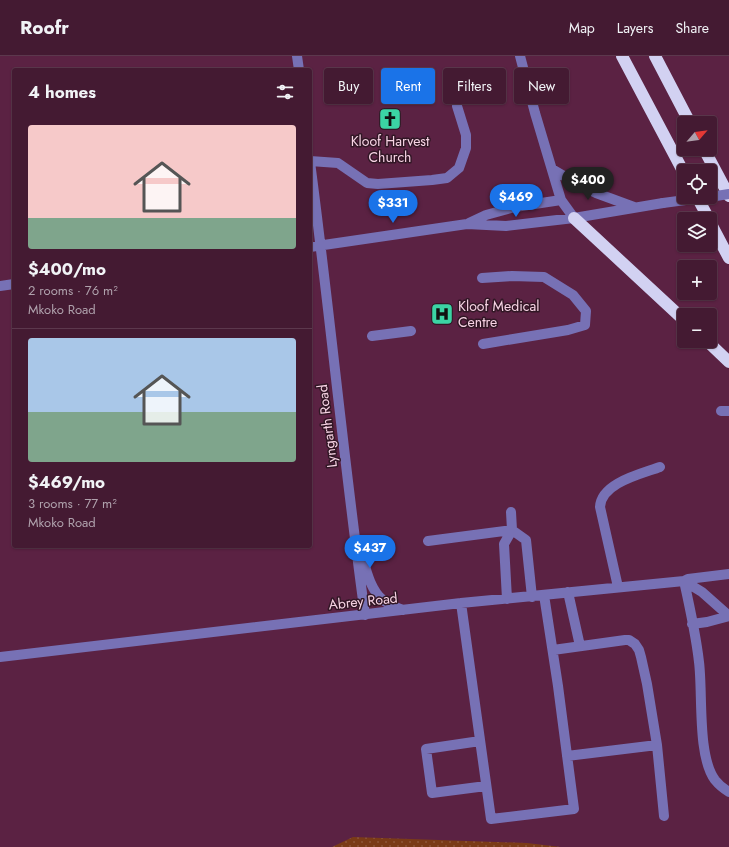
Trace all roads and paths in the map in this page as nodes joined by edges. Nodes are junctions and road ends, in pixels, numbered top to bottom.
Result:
1 (297, 56) edge
2 (520, 56) edge
3 (622, 56) edge
4 (655, 56) edge
5 (299, 68) edge
6 (457, 106) dead end
7 (686, 116) edge
8 (708, 156) edge
9 (312, 162) edge
10 (679, 164) edge
11 (552, 169) junction
12 (312, 177) edge
13 (729, 195) edge
14 (717, 196) edge
15 (561, 200) junction
16 (677, 201) edge
17 (635, 207) junction
18 (574, 218) junction
19 (467, 224) junction
20 (717, 235) edge
21 (321, 246) junction
22 (312, 247) edge
23 (729, 258) edge
24 (482, 278) dead end
25 (12, 284) edge
26 (0, 286) edge
27 (677, 314) edge
28 (411, 331) dead end
29 (372, 336) dead end
30 (482, 344) dead end
31 (714, 348) edge
32 (729, 362) edge
33 (660, 467) dead end
34 (511, 512) dead end
35 (353, 527) junction
36 (512, 530) junction
37 (428, 541) dead end
38 (729, 574) edge
39 (684, 581) junction
40 (618, 587) junction
41 (568, 592) junction
42 (544, 595) junction
43 (532, 597) junction
44 (507, 599) junction
45 (461, 603) junction
46 (404, 610) junction
47 (365, 615) junction
48 (729, 616) edge
49 (692, 624) junction
50 (580, 646) junction
51 (552, 650) junction
52 (0, 657) edge
53 (480, 741) junction
54 (657, 745) junction
55 (567, 756) junction
56 (486, 786) junction
57 (729, 792) edge
58 (664, 816) dead end

1 - 5 street
2 - 11 street
3 - 10 highway
4 - 7 highway
6 - 9 street
8 - 13 highway
11 - 15 street
11 - 17 street
12 - 21 street, Lyngarth Road
13 - 14 street, bridge
15 - 18 street
15 - 19 street
16 - 17 street, bridge
17 - 18 street
18 - 19 street
18 - 27 highway
19 - 21 street
20 - 23 highway
21 - 22 street
21 - 35 street, Lyngarth Road
24 - 30 street
25 - 26 street
28 - 29 street
31 - 32 highway
33 - 40 street
34 - 36 street
35 - 46 street
35 - 47 street, Lyngarth Road
36 - 37 street
36 - 43 street
36 - 44 street
38 - 39 street, Abrey Road
39 - 40 street, Abrey Road
39 - 48 street
39 - 49 street
40 - 41 street, Abrey Road
41 - 42 street, Abrey Road
41 - 50 street
42 - 43 street, Abrey Road
42 - 51 street
43 - 44 street, Abrey Road
44 - 45 street, Abrey Road
45 - 46 street, Abrey Road
45 - 53 street
46 - 47 street, Abrey Road
47 - 52 street, Abrey Road
48 - 49 street
49 - 57 street
50 - 51 street
50 - 54 street
51 - 55 street
53 - 56 street
53 - 56 street
54 - 55 street
54 - 58 street
55 - 56 street

